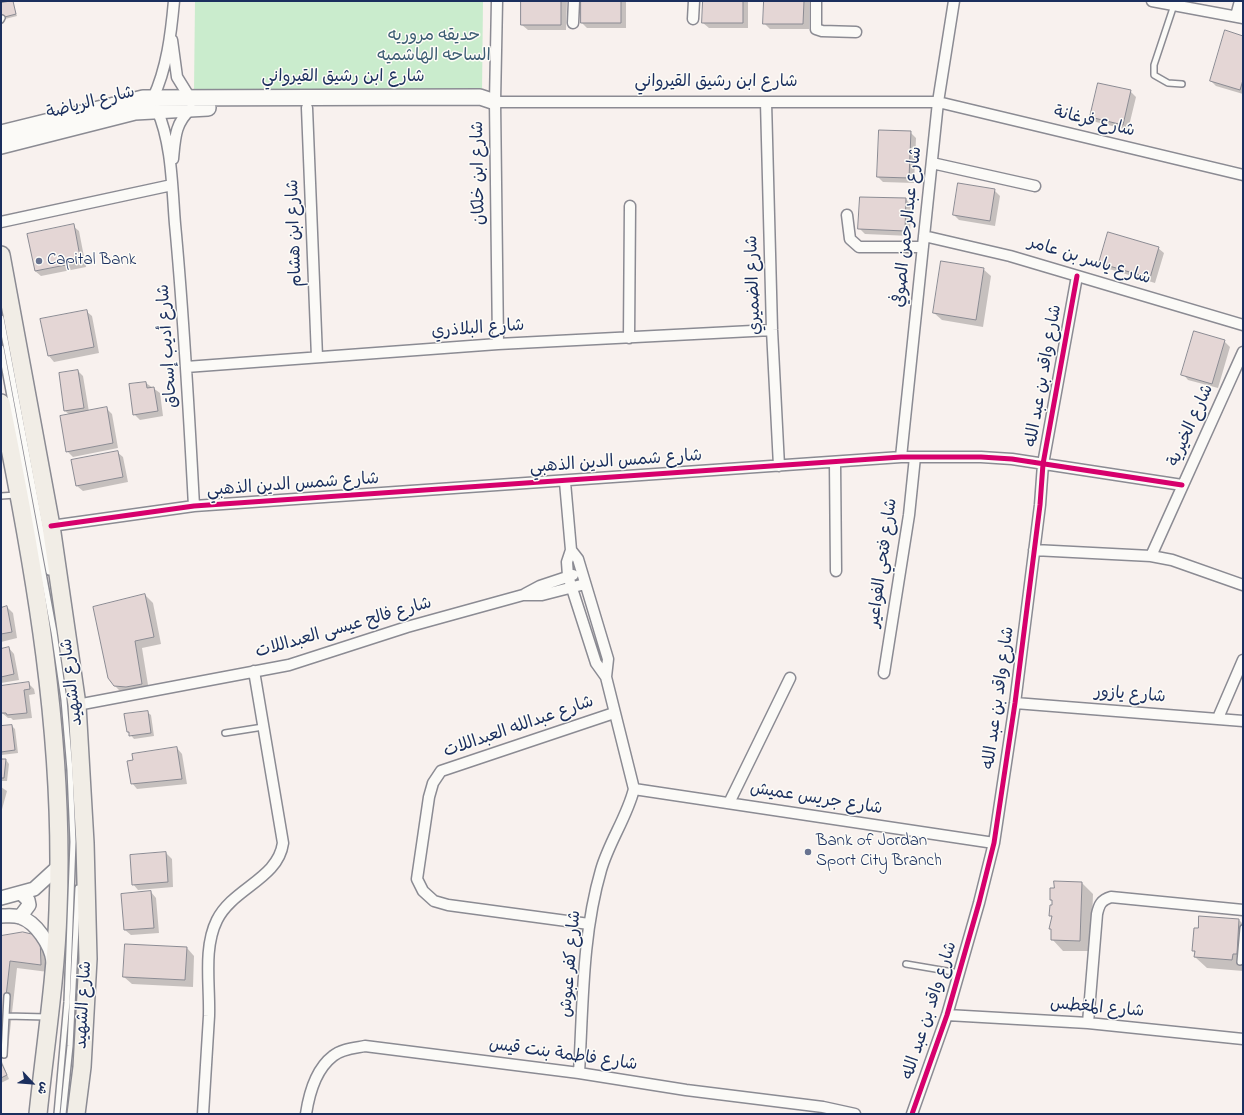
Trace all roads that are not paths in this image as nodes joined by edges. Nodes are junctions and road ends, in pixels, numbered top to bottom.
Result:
1 (174, 1) edge
2 (497, 1) edge
3 (574, 1) edge
4 (694, 1) edge
5 (816, 1) edge
6 (954, 1) edge
7 (1152, 1) edge
8 (1240, 1) edge
9 (1174, 5) junction
10 (1239, 17) edge
11 (693, 18) dead end
12 (574, 23) dead end
13 (171, 30) junction
14 (856, 32) dead end
15 (1182, 84) dead end
16 (495, 102) junction
17 (766, 102) junction
18 (938, 102) junction
19 (190, 103) junction
20 (155, 104) junction
21 (307, 108) junction
22 (1, 133) edge
23 (1, 146) edge
24 (932, 163) junction
25 (1243, 176) edge
26 (172, 185) junction
27 (1035, 186) dead end
28 (630, 206) dead end
29 (847, 215) dead end
30 (1, 222) edge
31 (924, 236) junction
32 (923, 247) junction
33 (1, 255) edge
34 (1077, 276) junction
35 (1, 318) edge
36 (1243, 325) edge
37 (772, 330) junction
38 (629, 338) junction
39 (498, 344) junction
40 (1, 348) edge
41 (1243, 352) edge
42 (317, 357) junction
43 (186, 368) junction
44 (1, 403) edge
45 (901, 457) junction
46 (915, 457) junction
47 (835, 463) junction
48 (1043, 464) junction
49 (778, 466) junction
50 (565, 482) junction
51 (1182, 485) junction
52 (19, 495) junction
53 (1, 496) edge
54 (194, 506) junction
55 (51, 526) junction
56 (571, 550) junction
57 (1034, 550) junction
58 (1152, 556) junction
59 (836, 571) dead end
60 (582, 572) junction
61 (568, 576) junction
62 (585, 584) junction
63 (1243, 585) edge
64 (572, 588) junction
65 (523, 595) junction
66 (1243, 660) edge
67 (254, 671) junction
68 (884, 673) dead end
69 (606, 677) junction
70 (790, 678) dead end
71 (1015, 703) junction
72 (77, 705) junction
73 (614, 713) junction
74 (1218, 718) junction
75 (1243, 721) edge
76 (263, 727) junction
77 (225, 733) dead end
78 (634, 789) junction
79 (729, 802) junction
80 (994, 843) junction
81 (79, 866) dead end
82 (58, 867) junction
83 (78, 880) dead end
84 (22, 894) junction
85 (1, 898) edge
86 (1243, 910) edge
87 (1, 916) edge
88 (20, 917) junction
89 (589, 924) junction
90 (1243, 928) edge
91 (1240, 962) dead end
92 (906, 964) dead end
93 (53, 966) junction
94 (959, 973) junction
95 (7, 996) dead end
96 (947, 1015) junction
97 (6, 1016) junction
98 (48, 1017) junction
99 (1088, 1023) junction
100 (1243, 1039) edge
101 (4, 1056) dead end
102 (579, 1072) junction
103 (38, 1114) edge
104 (58, 1114) edge
105 (64, 1114) edge
106 (76, 1114) edge
107 (203, 1114) edge
108 (306, 1114) edge
109 (855, 1114) edge
110 (912, 1114) edge

1 - 13 street
2 - 16 street, شارع ابن خلكان
3 - 12 street
4 - 11 street
5 - 14 street
6 - 18 street, شارع عبدالرحمن الصوفي
7 - 9 street
8 - 10 street
9 - 10 street
9 - 15 lane
13 - 19 street
13 - 20 street
16 - 17 street, شارع ابن رشيق القيرواني
16 - 19 main road, شارع ابن رشيق القيرواني
16 - 21 main road, شارع ابن رشيق القيرواني
16 - 39 street, شارع ابن خلكان
17 - 18 street, شارع ابن رشيق القيرواني
17 - 37 street, شارع الضميري
18 - 24 street, شارع عبدالرحمن الصوفي
18 - 25 street, شارع فرغانة
19 - 20 main road, شارع الرياضة
19 - 21 main road, شارع ابن رشيق القيرواني
19 - 26 street, شارع أديب إسحاق
20 - 22 main road, شارع الرياضة
20 - 23 main road, شارع الرياضة
20 - 26 street, شارع أديب إسحاق
21 - 42 street, شارع ابن هشام
24 - 27 street
24 - 31 street, شارع عبدالرحمن الصوفي
26 - 30 street
26 - 43 street, شارع أديب إسحاق
28 - 38 street
29 - 32 street
31 - 32 street, شارع عبدالرحمن الصوفي
31 - 34 street, شارع ياسر بن عامر
32 - 45 street, شارع عبدالرحمن الصوفي
33 - 55 highway, شارع الشهيد
34 - 36 street, شارع ياسر بن عامر
34 - 48 street, شارع واقد بن عبد الله
35 - 81 lane
37 - 38 street, شارع البلاذري
37 - 49 street, شارع الضميري
38 - 39 street, شارع البلاذري
39 - 42 street, شارع البلاذري
40 - 104 lane
41 - 51 street, شارع الخيرية
42 - 43 street, شارع البلاذري
43 - 54 street, شارع أديب إسحاق
44 - 52 highway, شارع الشهيد
45 - 46 street, شارع شمس الدين الذهبي
45 - 47 street, شارع شمس الدين الذهبي
46 - 48 street, شارع شمس الدين الذهبي
46 - 68 street, شارع فتحي الفواعير
47 - 49 street, شارع شمس الدين الذهبي
47 - 59 street
48 - 51 street, شارع شمس الدين الذهبي
48 - 57 street, شارع واقد بن عبد الله
49 - 50 street, شارع شمس الدين الذهبي
50 - 54 street, شارع شمس الدين الذهبي
50 - 56 street
51 - 58 street, شارع الخيرية
52 - 53 lane
52 - 82 highway, شارع الشهيد
54 - 55 street, شارع شمس الدين الذهبي
55 - 72 highway, شارع الشهيد
56 - 60 street
56 - 61 street
57 - 58 street
57 - 71 street, شارع واقد بن عبد الله
58 - 63 street
60 - 61 street, شارع فالح عيسى العبداللات
60 - 62 street
61 - 64 street
61 - 65 street, شارع فالح عيسى العبداللات
62 - 64 street, شارع فالح عيسى العبداللات
62 - 69 street
64 - 65 street, شارع فالح عيسى العبداللات
64 - 69 street
65 - 67 street, شارع فالح عيسى العبداللات
66 - 74 street
67 - 72 street, شارع فالح عيسى العبداللات
67 - 76 street
69 - 73 street
70 - 79 street
71 - 74 street, شارع يازور
71 - 80 street, شارع واقد بن عبد الله
72 - 106 highway, شارع الشهيد
73 - 78 street
73 - 89 street, شارع عبدالله العبداللات
74 - 75 street, شارع يازور
76 - 77 lane
76 - 107 street
78 - 79 street, شارع جريس عميش
78 - 89 street, شارع كفر عبوش
79 - 80 street, شارع جريس عميش
80 - 94 street, شارع واقد بن عبد الله
82 - 84 street
82 - 93 highway, شارع الشهيد
83 - 105 lane
84 - 85 street
84 - 88 street
86 - 99 street
87 - 88 street
88 - 93 street
89 - 102 street, شارع كفر عبوش
90 - 91 lane
92 - 94 lane
93 - 98 highway, شارع الشهيد
94 - 96 street, شارع واقد بن عبد الله
95 - 97 lane
96 - 99 street, شارع المغطس
96 - 110 street, شارع واقد بن عبد الله
97 - 98 lane
97 - 101 lane
98 - 103 highway, شارع الشهيد
99 - 100 street, شارع المغطس
102 - 108 street, شارع فاطمة بنت قيس
102 - 109 street, شارع فاطمة بنت قيس

